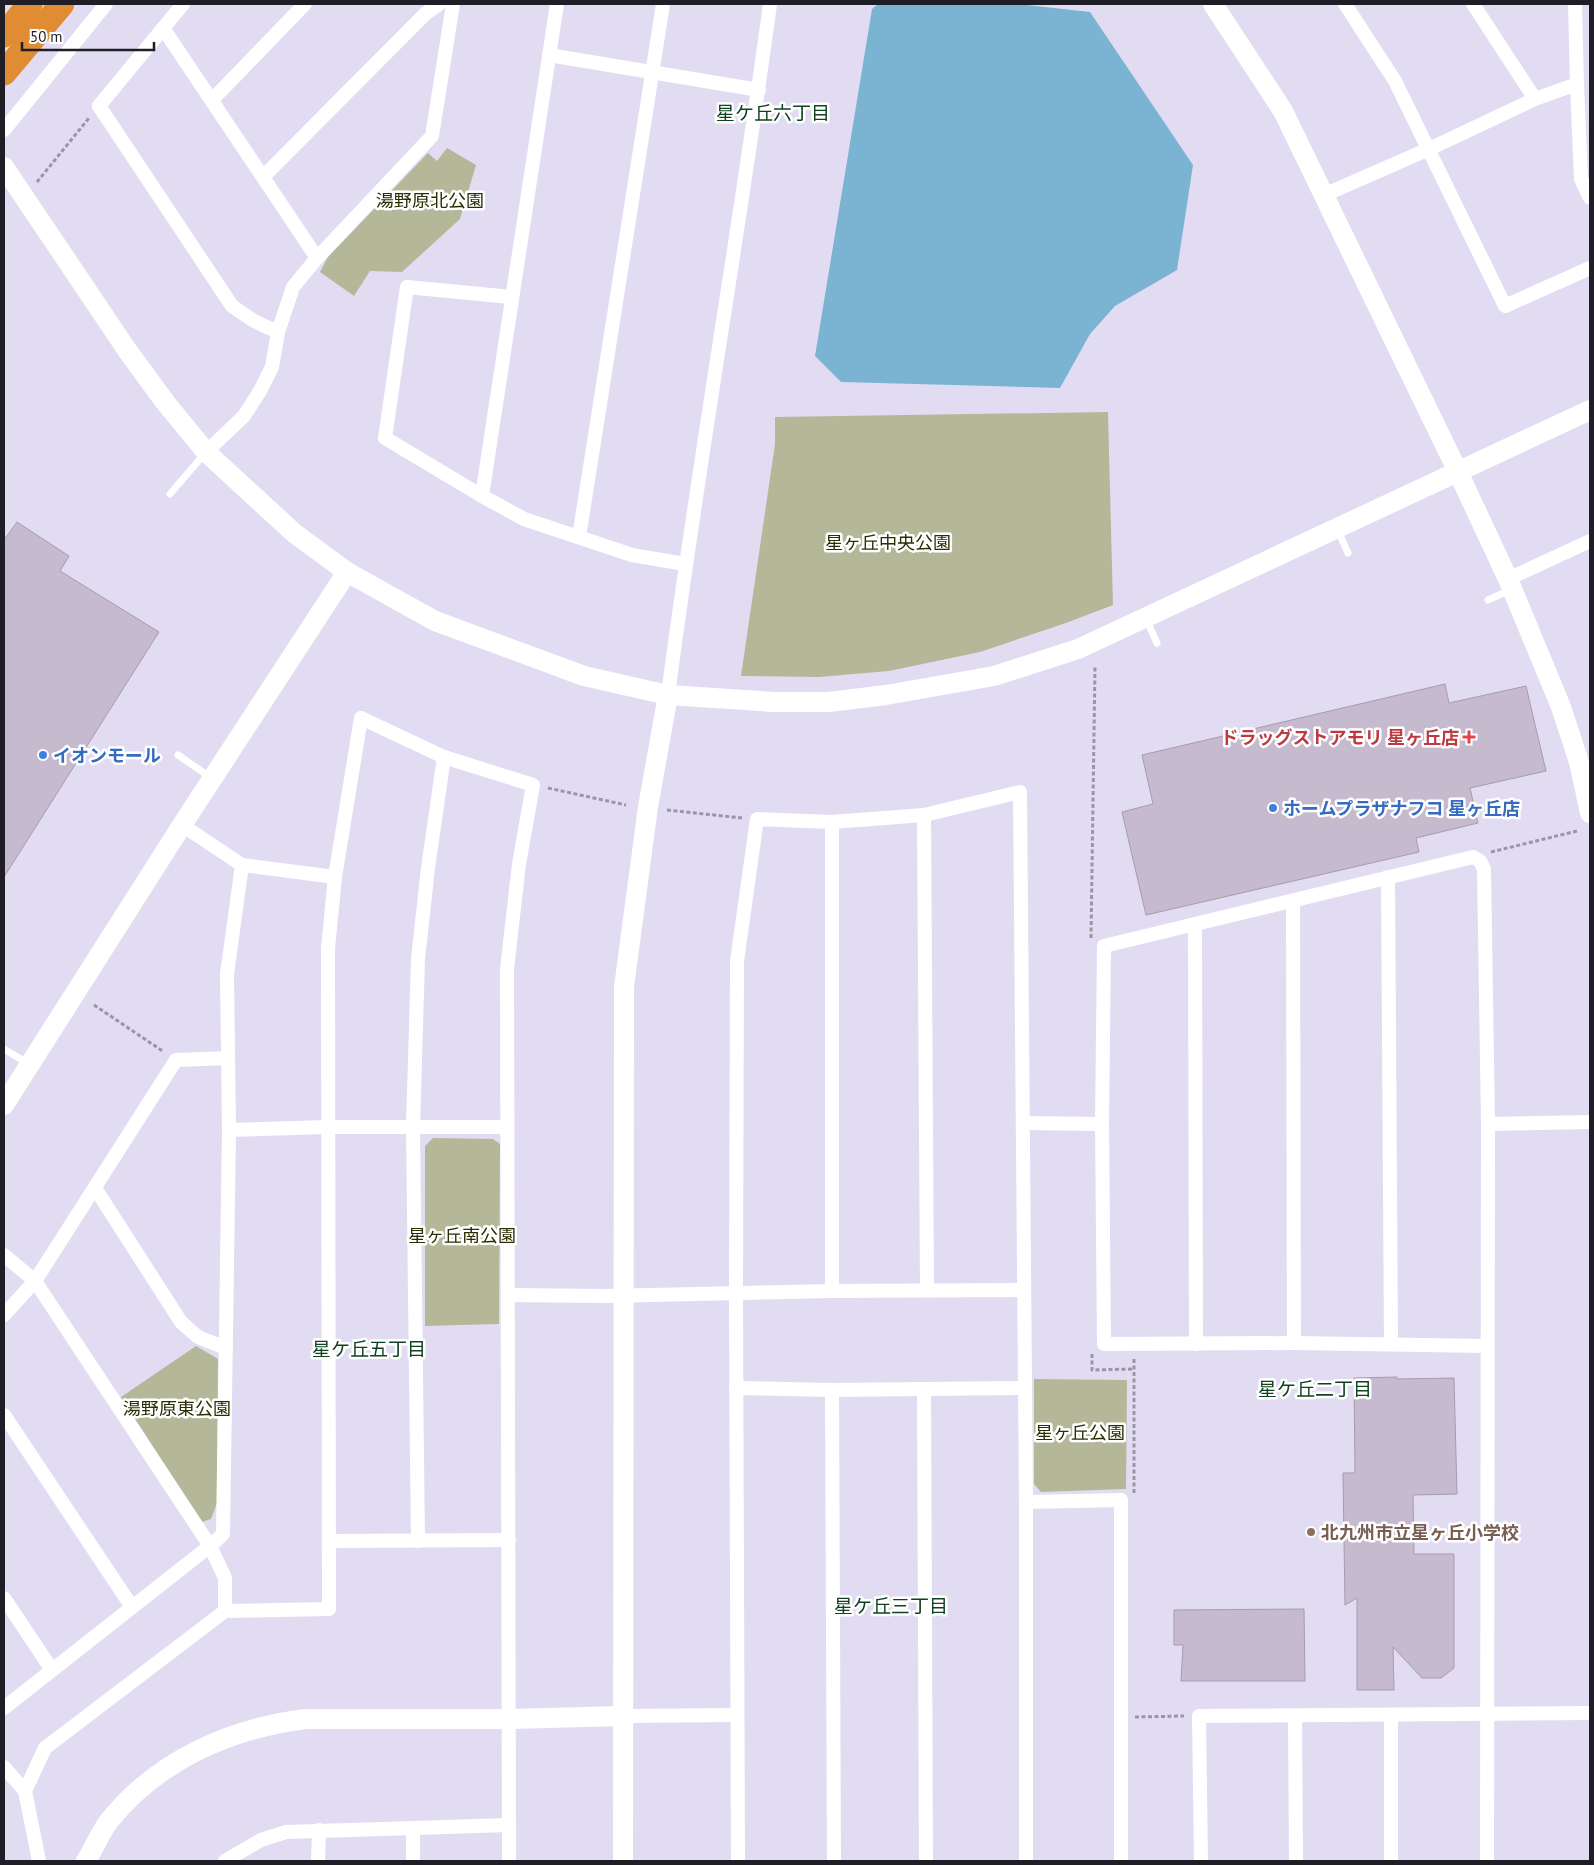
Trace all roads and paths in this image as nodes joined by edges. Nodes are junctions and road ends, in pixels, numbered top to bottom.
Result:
1 (30, 4) edge
2 (62, 4) edge
3 (106, 4) edge
4 (183, 4) edge
5 (305, 4) edge
6 (439, 4) edge
7 (453, 4) edge
8 (557, 4) edge
9 (663, 4) edge
10 (770, 4) edge
11 (1212, 4) edge
12 (1345, 4) edge
13 (1473, 4) edge
14 (1575, 4) edge
15 (163, 28) junction
16 (4, 35) edge
17 (549, 56) junction
18 (4, 73) edge
19 (654, 73) junction
20 (1577, 84) junction
21 (758, 90) junction
22 (1535, 99) junction
23 (212, 100) junction
24 (99, 106) junction
25 (4, 130) edge
26 (1429, 149) junction
27 (4, 167) edge
28 (263, 177) junction
29 (36, 182) dead end
30 (1324, 195) junction
31 (1590, 198) edge
32 (317, 258) junction
33 (1590, 268) edge
34 (511, 297) junction
35 (278, 332) junction
36 (1590, 410) edge
37 (206, 452) junction
38 (1458, 472) junction
39 (170, 494) dead end
40 (482, 496) junction
41 (1337, 528) junction
42 (579, 537) junction
43 (1590, 541) edge
44 (1348, 553) dead end
45 (685, 564) junction
46 (347, 572) junction
47 (1510, 584) junction
48 (1488, 600) dead end
49 (1146, 618) junction
50 (1157, 643) dead end
51 (668, 695) junction
52 (178, 755) dead end
53 (444, 757) junction
54 (213, 779) junction
55 (533, 785) junction
56 (626, 806) dead end
57 (663, 810) dead end
58 (1590, 813) edge
59 (924, 815) junction
60 (757, 819) junction
61 (832, 822) junction
62 (182, 825) junction
63 (1577, 831) dead end
64 (1473, 857) junction
65 (242, 865) junction
66 (335, 877) junction
67 (1388, 877) junction
68 (1293, 901) junction
69 (1195, 924) junction
70 (94, 1005) dead end
71 (4, 1049) edge
72 (228, 1058) junction
73 (176, 1060) junction
74 (30, 1065) junction
75 (4, 1105) edge
76 (1590, 1122) edge
77 (1023, 1123) junction
78 (1102, 1124) junction
79 (1488, 1124) junction
80 (327, 1127) junction
81 (413, 1127) junction
82 (506, 1127) junction
83 (229, 1130) junction
84 (95, 1188) junction
85 (4, 1255) edge
86 (36, 1281) junction
87 (927, 1290) junction
88 (1024, 1290) junction
89 (832, 1291) junction
90 (736, 1292) junction
91 (509, 1295) junction
92 (622, 1295) junction
93 (4, 1315) edge
94 (1294, 1343) junction
95 (1196, 1344) junction
96 (1391, 1344) junction
97 (1487, 1346) junction
98 (226, 1348) junction
99 (736, 1388) junction
100 (1024, 1388) junction
101 (924, 1389) junction
102 (832, 1390) junction
103 (4, 1415) edge
104 (1026, 1502) junction
105 (509, 1540) junction
106 (329, 1541) junction
107 (418, 1541) junction
108 (210, 1546) junction
109 (4, 1598) edge
110 (132, 1607) junction
111 (225, 1611) junction
112 (52, 1670) junction
113 (4, 1708) edge
114 (1590, 1712) edge
115 (1487, 1713) junction
116 (736, 1715) junction
117 (1391, 1715) junction
118 (622, 1716) junction
119 (1134, 1716) dead end
120 (1199, 1716) junction
121 (1295, 1716) junction
122 (510, 1719) junction
123 (4, 1767) edge
124 (25, 1791) junction
125 (509, 1825) junction
126 (413, 1828) junction
127 (319, 1830) junction
128 (39, 1861) edge
129 (86, 1861) edge
130 (225, 1861) edge
131 (318, 1861) edge
132 (413, 1861) edge
133 (509, 1861) edge
134 (622, 1861) edge
135 (738, 1861) edge
136 (834, 1861) edge
137 (926, 1861) edge
138 (1026, 1861) edge
139 (1120, 1861) edge
140 (1200, 1861) edge
141 (1296, 1861) edge
142 (1391, 1861) edge
143 (1488, 1861) edge

1 - 16 highway
2 - 18 highway
3 - 25 street
4 - 15 street
5 - 23 street
6 - 28 street
7 - 32 street
8 - 17 street
9 - 19 street
10 - 21 street
11 - 30 street
12 - 26 street
13 - 22 street
14 - 20 street
15 - 23 street
15 - 24 street
17 - 19 street
17 - 34 street
19 - 21 street
19 - 42 street
20 - 22 street
20 - 31 street
21 - 45 street
22 - 26 street
23 - 28 street
24 - 29 path
24 - 35 street
26 - 30 street
26 - 33 street
27 - 37 street
28 - 32 street
30 - 38 street
32 - 35 street
34 - 40 street
34 - 40 street
35 - 37 street
36 - 38 street
37 - 39 lane
37 - 46 street
38 - 41 street
38 - 47 street
40 - 42 street
41 - 44 lane
41 - 49 street
42 - 45 street
43 - 47 street
45 - 51 street
46 - 51 street
46 - 54 street
47 - 48 lane
47 - 58 street
49 - 50 lane
49 - 51 street
51 - 92 street
52 - 54 lane
53 - 55 street
53 - 66 street
53 - 81 street
54 - 62 street
55 - 56 path
55 - 82 street
57 - 60 path
59 - 61 street
59 - 77 street
59 - 87 street
60 - 61 street
60 - 90 street
61 - 89 street
62 - 65 street
62 - 74 street
63 - 64 path
64 - 67 street
64 - 79 street
65 - 66 street
65 - 72 street
66 - 80 street
67 - 68 street
67 - 96 street
68 - 69 street
68 - 94 street
69 - 78 street
69 - 95 street
70 - 73 path
71 - 74 lane
72 - 73 street
72 - 83 street
73 - 84 street
74 - 75 street
76 - 79 street
77 - 78 street
77 - 88 street
78 - 95 street
79 - 97 street
80 - 81 street
80 - 83 street
80 - 106 street
81 - 82 street
81 - 107 street
82 - 91 street
83 - 98 street
84 - 86 street
84 - 98 street
85 - 86 street
86 - 93 street
86 - 108 street
87 - 88 street
87 - 89 street
88 - 100 street
89 - 90 street
90 - 92 street
90 - 99 street
91 - 92 street
91 - 105 street
92 - 118 street
94 - 95 street
94 - 96 street
96 - 97 street
97 - 115 street
98 - 108 street
99 - 102 street
99 - 116 street
100 - 101 street
100 - 104 street
101 - 102 street
101 - 137 street
102 - 136 street
103 - 110 street
104 - 138 street
104 - 139 street
105 - 107 street
105 - 122 street
106 - 107 street
106 - 111 street
108 - 110 street
108 - 111 street
109 - 112 street
110 - 112 street
111 - 124 street
112 - 113 street
114 - 115 street
115 - 117 street
115 - 143 street
116 - 118 street
116 - 135 street
117 - 121 street
117 - 142 street
118 - 122 street
118 - 134 street
119 - 120 path
120 - 121 street
120 - 140 street
121 - 141 street
122 - 125 street
122 - 129 street
123 - 124 street
124 - 128 street
125 - 126 street
125 - 133 street
126 - 127 street
126 - 132 street
127 - 130 street
127 - 131 street

